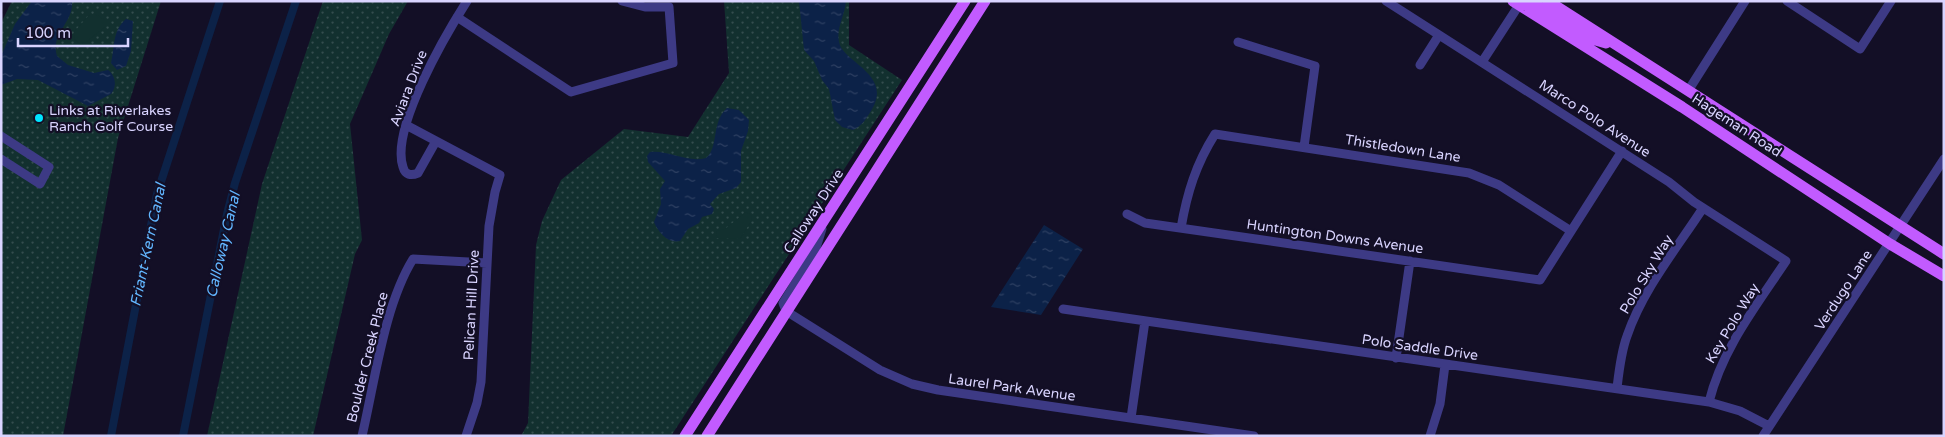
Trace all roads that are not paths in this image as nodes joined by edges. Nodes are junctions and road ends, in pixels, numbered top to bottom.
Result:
1 (468, 1) edge
2 (622, 1) edge
3 (966, 1) edge
4 (985, 1) edge
5 (1386, 1) edge
6 (1548, 1) edge
7 (1745, 1) edge
8 (1787, 1) edge
9 (1891, 1) edge
10 (1516, 3) edge
11 (457, 17) junction
12 (1439, 35) junction
13 (1238, 42) dead end
14 (1620, 48) junction
15 (1596, 52) junction
16 (1482, 62) junction
17 (1420, 65) dead end
18 (1688, 91) junction
19 (406, 125) junction
20 (1, 136) edge
21 (436, 141) junction
22 (1304, 147) junction
23 (1622, 151) junction
24 (1, 158) edge
25 (1944, 159) edge
26 (1703, 208) junction
27 (1128, 214) dead end
28 (825, 220) junction
29 (1900, 227) junction
30 (1181, 228) junction
31 (1571, 231) junction
32 (1890, 244) junction
33 (1944, 254) edge
34 (1410, 261) junction
35 (1786, 262) joint
36 (487, 263) junction
37 (1944, 276) edge
38 (1063, 309) dead end
39 (786, 311) junction
40 (1145, 321) junction
41 (1396, 358) junction
42 (1446, 365) junction
43 (1617, 388) junction
44 (1709, 402) junction
45 (1131, 418) junction
46 (1769, 426) junction
47 (1237, 435) edge
48 (362, 436) edge
49 (466, 436) edge
50 (685, 436) edge
51 (707, 436) edge
52 (1254, 436) edge
53 (1430, 436) edge
54 (1763, 436) edge

1 - 11 street, Aviara Drive
2 - 11 street
3 - 28 main road, Calloway Drive
4 - 39 main road
5 - 12 street, Marco Polo Avenue
6 - 14 main road, Hageman Road
7 - 18 street
8 - 9 street
10 - 14 main road
10 - 15 main road, Hageman Road
10 - 16 street
11 - 19 street, Aviara Drive
12 - 16 street, Marco Polo Avenue
12 - 17 street
13 - 22 street
14 - 18 main road, Hageman Road
15 - 18 main road
15 - 32 main road, Hageman Road
16 - 23 street, Marco Polo Avenue
18 - 29 main road, Hageman Road
19 - 21 street
19 - 21 street, Aviara Drive
20 - 24 street
21 - 36 street, Pelican Hill Drive
22 - 30 street, Thistledown Lane
22 - 31 street, Thistledown Lane
23 - 26 street, Marco Polo Avenue
23 - 31 street
25 - 29 street, Verdugo Lane
26 - 35 street, Marco Polo Avenue
26 - 43 street, Polo Sky Way
27 - 30 street, Huntington Downs Avenue
28 - 39 street
28 - 50 main road, Calloway Drive
29 - 32 street, Verdugo Lane
29 - 33 main road, Hageman Road
30 - 34 street, Huntington Downs Avenue
31 - 34 street, Huntington Downs Avenue
32 - 37 main road, Hageman Road
32 - 46 street, Verdugo Lane
34 - 41 street
35 - 44 street, Key Polo Way
36 - 48 street, Boulder Creek Place
36 - 49 street, Pelican Hill Drive
38 - 40 street, Polo Saddle Drive
39 - 45 street, Laurel Park Avenue
39 - 51 main road
40 - 41 street, Polo Saddle Drive
40 - 45 street
41 - 42 street, Polo Saddle Drive
42 - 43 street, Polo Saddle Drive
42 - 53 street
43 - 44 street, Polo Saddle Drive
44 - 46 street, Polo Saddle Drive
45 - 47 street, Laurel Park Avenue
46 - 54 street, Verdugo Lane
47 - 52 street, Laurel Park Avenue

